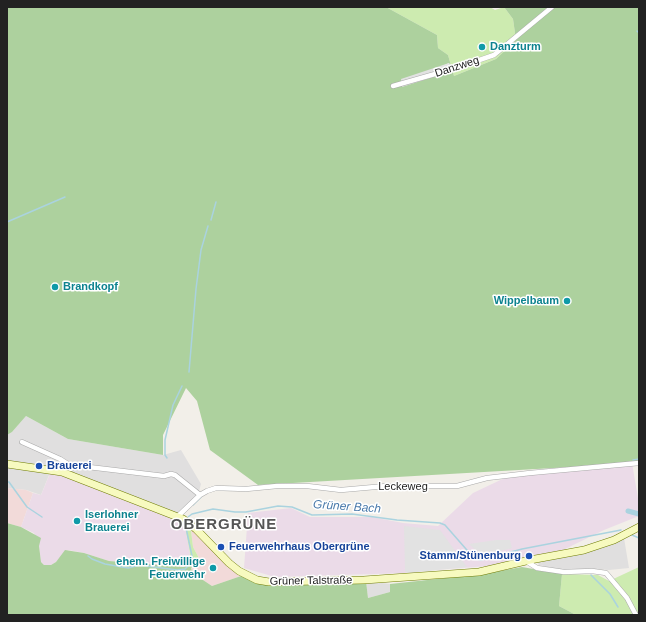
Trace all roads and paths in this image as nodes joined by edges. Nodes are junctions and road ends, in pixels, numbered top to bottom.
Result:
1 (552, 7) edge
2 (393, 86) dead end
3 (22, 442) dead end
4 (639, 463) edge
5 (7, 464) edge
6 (70, 471) junction
7 (200, 495) junction
8 (183, 520) junction
9 (639, 527) edge
10 (525, 561) junction
11 (636, 615) edge

1 - 2 street, Danzweg
3 - 6 street
4 - 7 street, Leckeweg
5 - 6 main road, Grüner Talstraße
6 - 7 street
6 - 8 main road, Grüner Talstraße
7 - 8 street, Leckeweg
8 - 10 main road, Grüner Talstraße
9 - 10 main road, Grüner Talstraße
10 - 11 street

